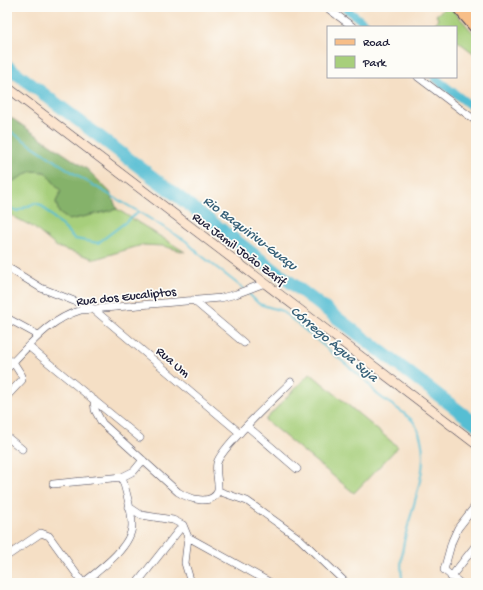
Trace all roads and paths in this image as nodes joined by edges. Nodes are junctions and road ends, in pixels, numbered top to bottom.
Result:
1 (326, 7) edge
2 (457, 7) edge
3 (470, 7) edge
4 (476, 17) edge
5 (352, 26) edge
6 (476, 29) edge
7 (419, 78) edge
8 (7, 87) edge
9 (476, 121) edge
10 (7, 267) edge
11 (265, 283) junction
12 (193, 300) junction
13 (92, 308) junction
14 (7, 318) edge
15 (38, 335) junction
16 (244, 343) dead end
17 (28, 346) junction
18 (10, 360) edge
19 (7, 370) edge
20 (290, 382) dead end
21 (7, 396) edge
22 (94, 400) junction
23 (247, 426) junction
24 (240, 433) junction
25 (7, 437) edge
26 (140, 438) dead end
27 (476, 444) edge
28 (22, 448) dead end
29 (143, 460) junction
30 (298, 469) dead end
31 (122, 477) junction
32 (54, 484) dead end
33 (218, 490) junction
34 (476, 505) edge
35 (129, 507) junction
36 (183, 525) junction
37 (188, 536) junction
38 (476, 544) edge
39 (7, 556) edge
40 (451, 577) junction
41 (83, 583) edge
42 (137, 583) edge
43 (191, 583) edge
44 (271, 583) edge
45 (346, 583) edge
46 (460, 583) edge

1 - 5 street
2 - 6 main road
3 - 4 main road
7 - 9 street
8 - 11 main road, Rua Jamil João Zarif
10 - 13 street
11 - 12 street, Rua dos Eucaliptos
11 - 27 main road, Rua Jamil João Zarif
12 - 13 street, Rua dos Eucaliptos
12 - 16 street
13 - 15 street, Rua dos Eucaliptos
13 - 24 street, Rua Um
14 - 15 street
15 - 17 street, Rua dos Eucaliptos
17 - 18 street, Rua dos Eucaliptos
17 - 22 street
18 - 19 street, Rua dos Eucaliptos
18 - 21 street
20 - 23 street
22 - 26 street
22 - 29 street
23 - 24 street
23 - 30 street
24 - 33 street
25 - 28 street
29 - 31 street
29 - 33 street
31 - 32 street
31 - 35 street
33 - 45 street
34 - 40 street
35 - 36 street
35 - 41 street
36 - 37 street
36 - 42 street
37 - 43 street
37 - 44 street
38 - 40 street
39 - 41 street
40 - 46 street

